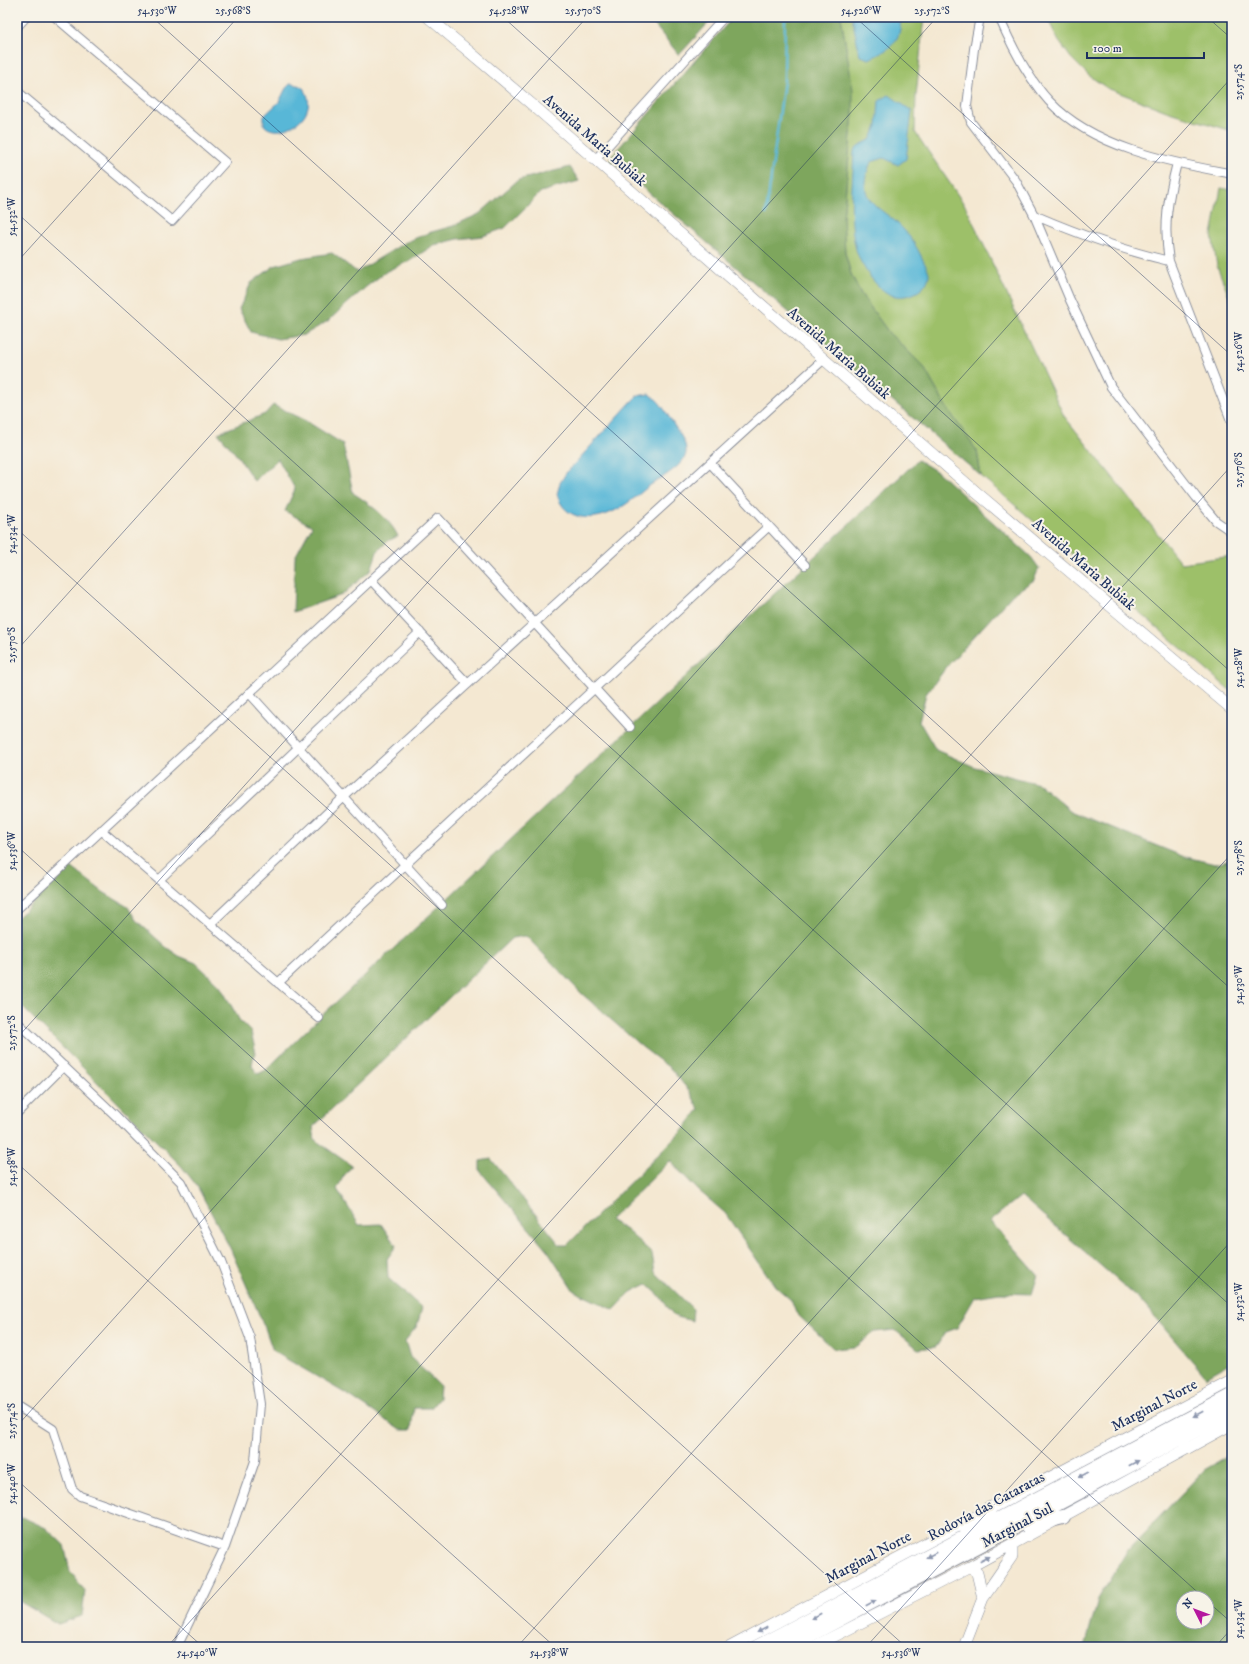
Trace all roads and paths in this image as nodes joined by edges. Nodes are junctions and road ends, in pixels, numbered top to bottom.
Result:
1 (26, 17) edge
2 (55, 17) edge
3 (428, 17) edge
4 (724, 17) edge
5 (980, 17) edge
6 (999, 17) edge
7 (17, 27) edge
8 (17, 91) edge
9 (595, 160) junction
10 (1178, 164) junction
11 (1228, 173) dead end
12 (1034, 215) junction
13 (1168, 261) junction
14 (824, 359) junction
15 (1232, 424) edge
16 (710, 463) junction
17 (769, 526) junction
18 (1232, 532) edge
19 (805, 565) dead end
20 (371, 580) junction
21 (535, 623) junction
22 (420, 632) junction
23 (468, 684) junction
24 (594, 688) junction
25 (249, 693) junction
26 (1232, 710) edge
27 (630, 727) dead end
28 (299, 747) junction
29 (344, 798) junction
30 (101, 830) junction
31 (405, 864) junction
32 (159, 880) junction
33 (442, 905) dead end
34 (17, 909) edge
35 (210, 924) junction
36 (278, 983) junction
37 (319, 1018) dead end
38 (17, 1022) edge
39 (64, 1066) junction
40 (17, 1113) edge
41 (1232, 1381) edge
42 (1232, 1396) edge
43 (17, 1406) edge
44 (1232, 1411) edge
45 (1232, 1424) edge
46 (991, 1508) junction
47 (1063, 1517) junction
48 (1006, 1531) junction
49 (1012, 1544) junction
50 (225, 1547) junction
51 (946, 1547) junction
52 (970, 1567) junction
53 (983, 1598) junction
54 (177, 1647) edge
55 (730, 1647) edge
56 (757, 1647) edge
57 (787, 1647) edge
58 (813, 1647) edge
59 (964, 1647) edge

1 - 7 street
2 - 8 street
3 - 9 street, Avenida Maria Bubiak
4 - 9 street
5 - 12 street
6 - 10 street
9 - 14 street, Avenida Maria Bubiak
10 - 11 street
10 - 13 street
12 - 13 street
12 - 18 street
13 - 15 street
14 - 16 street
14 - 26 street, Avenida Maria Bubiak
16 - 17 street
16 - 21 street
17 - 19 street
17 - 24 street
20 - 21 street
20 - 22 street
20 - 25 street
21 - 23 street
21 - 24 street
22 - 23 street
22 - 28 street
23 - 29 street
24 - 27 street
24 - 31 street
25 - 28 street
25 - 30 street
28 - 29 street
28 - 32 street
29 - 31 street
29 - 35 street
30 - 32 street
30 - 34 street
31 - 33 street
31 - 36 street
32 - 35 street
35 - 36 street
36 - 37 street
38 - 39 street
39 - 40 street
39 - 50 street
41 - 46 street, Marginal Norte
42 -> 51 highway, Rodovía das Cataratas
43 - 50 street
48 -> 44 highway, Rodovía das Cataratas
45 - 47 street, Marginal Sul
46 - 51 highway
46 -> 55 street, Marginal Norte
47 - 48 highway
47 - 49 street, Marginal Sul
57 -> 48 highway, Rodovía das Cataratas
52 -> 49 street, Marginal Sul
49 - 53 street
50 - 54 street
51 -> 56 highway, Rodovía das Cataratas
52 - 53 street
52 - 58 street, Marginal Sul
53 - 59 street

